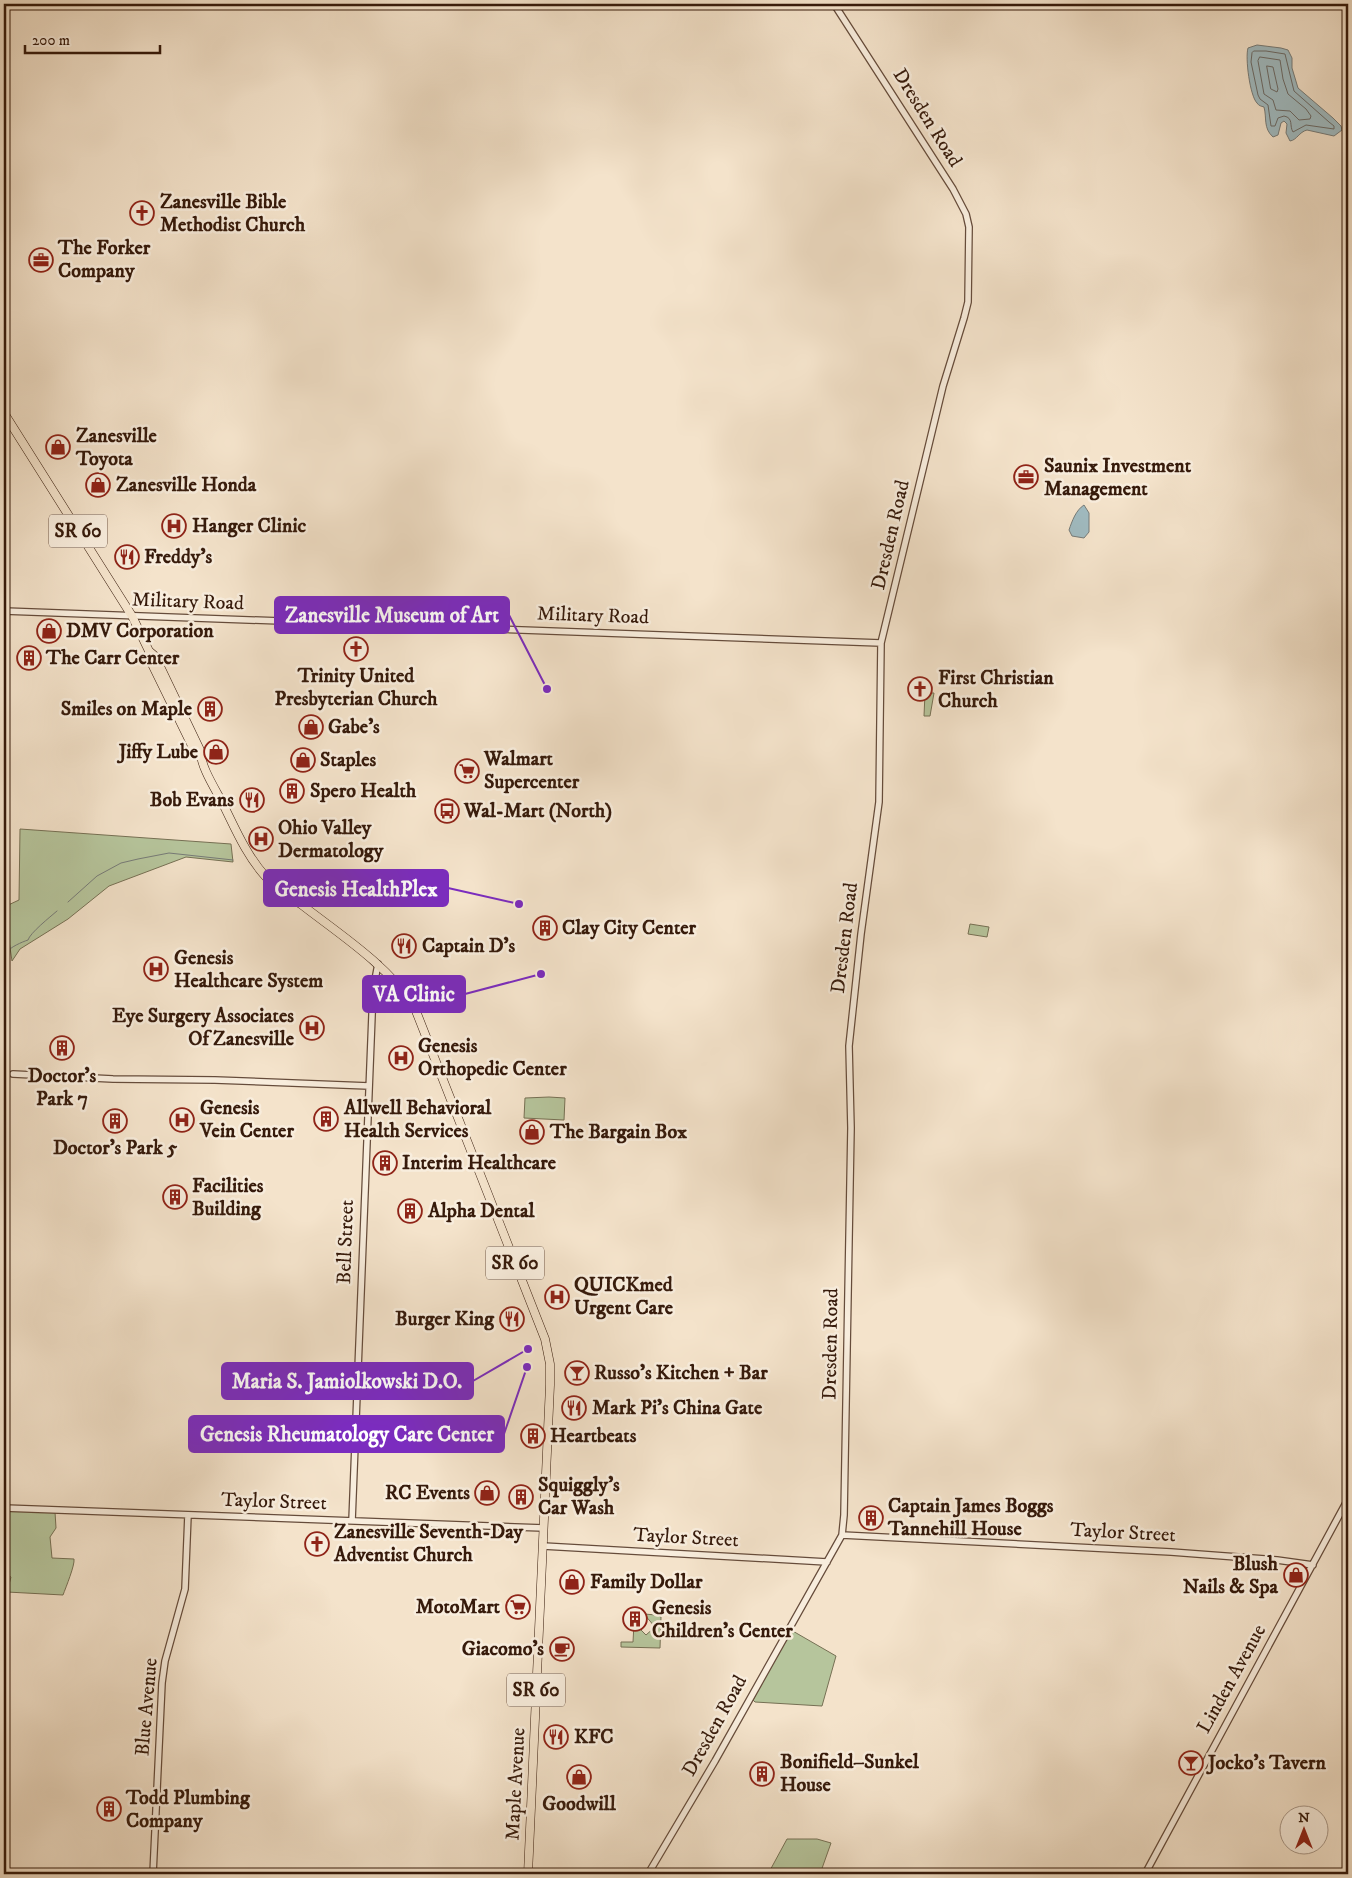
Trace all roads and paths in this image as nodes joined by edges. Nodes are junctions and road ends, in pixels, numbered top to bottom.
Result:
1 (834, 4) edge
2 (4, 413) edge
3 (4, 611) edge
4 (132, 616) junction
5 (882, 643) junction
6 (378, 964) junction
7 (395, 980) junction
8 (373, 985) junction
9 (13, 1074) dead end
10 (369, 1086) junction
11 (1348, 1499) edge
12 (4, 1508) edge
13 (188, 1514) junction
14 (352, 1521) junction
15 (544, 1528) junction
16 (842, 1535) junction
17 (543, 1546) junction
18 (827, 1562) junction
19 (1313, 1564) junction
20 (153, 1874) edge
21 (528, 1874) edge
22 (648, 1874) edge
23 (1145, 1874) edge

1 - 5 street, Dresden Road
2 - 4 main road, Maple Avenue / SR 60
3 - 4 street, Military Road
4 - 5 street, Military Road
4 - 6 main road, Maple Avenue / SR 60
5 - 16 street, Dresden Road
6 - 7 main road, Maple Avenue / SR 60
6 - 8 street, Bell Street
7 - 8 street
7 - 15 main road, Maple Avenue / SR 60
8 - 10 street, Bell Street
9 - 10 street
10 - 14 street, Bell Street
11 - 19 street, Linden Avenue
12 - 13 street, Taylor Street
13 - 14 street, Taylor Street
13 - 20 street, Blue Avenue
14 - 15 street, Taylor Street
15 - 17 main road, Maple Avenue / SR 60
16 - 18 street, Dresden Road
16 - 19 street, Taylor Street
17 - 18 street, Taylor Street
17 - 21 main road, Maple Avenue / SR 60
18 - 22 street, Dresden Road
19 - 23 street, Linden Avenue

